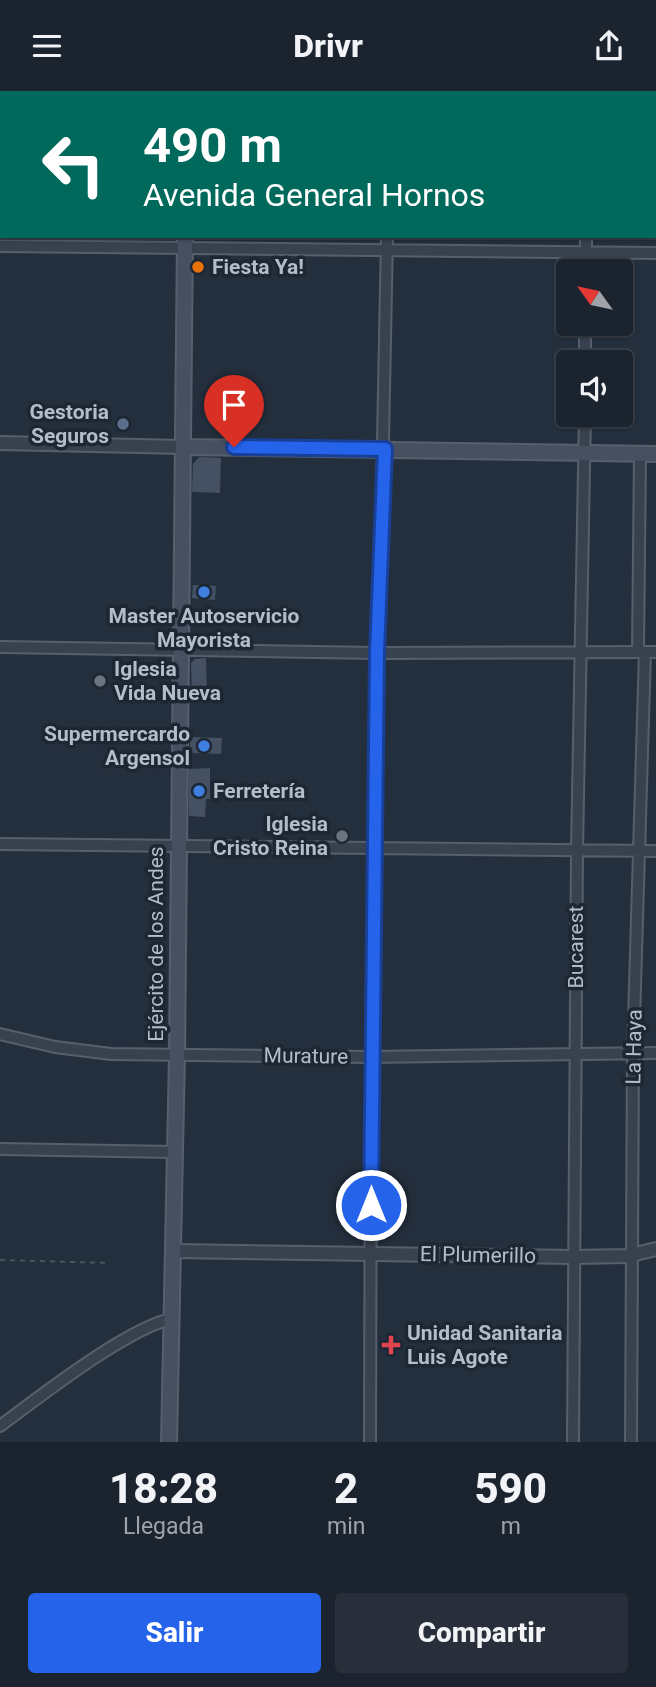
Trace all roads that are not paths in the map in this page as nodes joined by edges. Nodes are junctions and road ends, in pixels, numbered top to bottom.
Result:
1 (387, 238) edge
2 (586, 238) edge
3 (185, 241) edge
4 (0, 246) edge
5 (387, 252) junction
6 (586, 252) junction
7 (656, 253) edge
8 (586, 259) edge
9 (585, 427) edge
10 (0, 443) edge
11 (184, 447) junction
12 (385, 449) junction
13 (584, 453) junction
14 (640, 454) junction
15 (656, 454) edge
16 (0, 647) edge
17 (181, 649) junction
18 (646, 652) edge
19 (377, 653) junction
20 (579, 653) junction
21 (0, 844) edge
22 (177, 845) junction
23 (375, 849) junction
24 (577, 850) junction
25 (639, 850) junction
26 (656, 851) edge
27 (0, 1034) edge
28 (576, 1053) junction
29 (633, 1053) junction
30 (656, 1053) edge
31 (177, 1054) junction
32 (371, 1057) junction
33 (0, 1149) edge
34 (174, 1152) junction
35 (656, 1249) edge
36 (173, 1251) junction
37 (634, 1253) junction
38 (371, 1254) junction
39 (574, 1257) junction
40 (172, 1319) junction
41 (0, 1426) edge
42 (169, 1442) edge
43 (370, 1442) edge
44 (573, 1442) edge
45 (631, 1442) edge

1 - 5 street
2 - 6 street
3 - 4 street
3 - 5 street
3 - 11 main road, Ejército de los Andes
5 - 6 street
5 - 12 street
6 - 7 street
6 - 8 street
9 - 13 street, Bucarest
10 - 11 street
11 - 12 main road
11 - 17 main road, Ejército de los Andes
12 - 13 main road
12 - 19 street
13 - 14 main road
13 - 20 street, Bucarest
14 - 15 main road
14 - 18 street, La Haya
16 - 17 street
17 - 19 street
17 - 22 main road, Ejército de los Andes
18 - 20 street
18 - 25 street, La Haya
19 - 20 street
19 - 23 street
20 - 24 street, Bucarest
21 - 22 street
22 - 23 street
22 - 31 main road, Ejército de los Andes
23 - 24 street
23 - 32 street
24 - 25 street
24 - 28 street, Bucarest
25 - 26 street
25 - 29 street, La Haya
27 - 31 street, Murature
28 - 29 street, Murature
28 - 32 street, Murature
28 - 39 street, Bucarest
29 - 30 street, Murature
29 - 37 street, La Haya
31 - 32 street, Murature
31 - 34 main road, Ejército de los Andes
32 - 38 street
33 - 34 street
34 - 36 main road, Ejército de los Andes
35 - 37 street, El Plumerillo
36 - 38 street, El Plumerillo
36 - 40 main road, Ejército de los Andes
37 - 39 street, El Plumerillo
37 - 45 street, La Haya
38 - 39 street, El Plumerillo
38 - 43 street
39 - 44 street, Bucarest
40 - 41 street
40 - 42 main road, Ejército de los Andes

